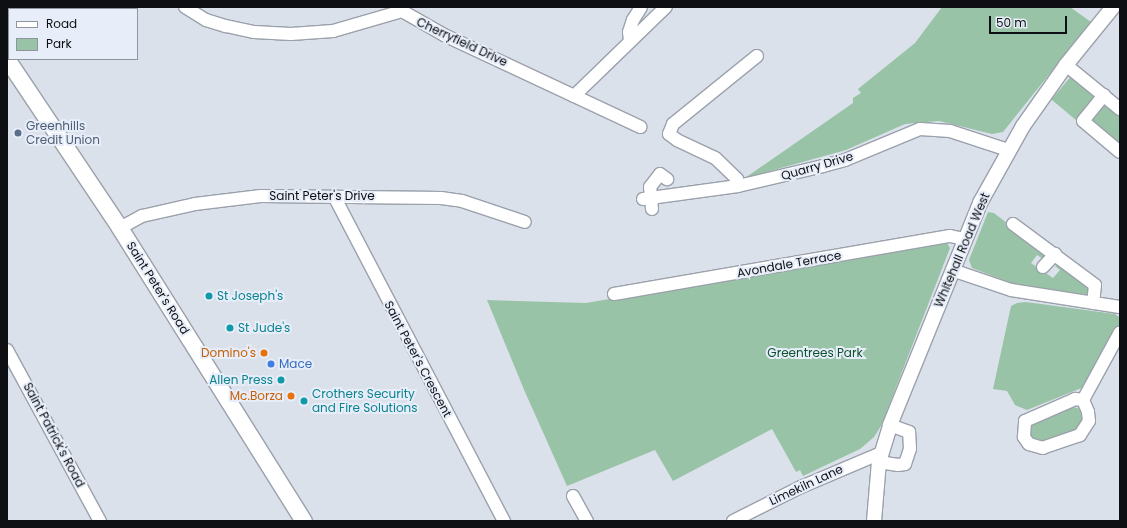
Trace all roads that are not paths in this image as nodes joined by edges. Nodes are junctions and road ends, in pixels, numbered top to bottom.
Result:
1 (185, 7) edge
2 (642, 7) edge
3 (666, 7) edge
4 (1113, 7) edge
5 (405, 9) edge
6 (630, 41) junction
7 (757, 56) dead end
8 (7, 60) edge
9 (1066, 65) junction
10 (1104, 95) junction
11 (574, 96) junction
12 (1120, 109) edge
13 (640, 127) dead end
14 (1008, 150) junction
15 (1120, 152) edge
16 (667, 179) dead end
17 (738, 186) junction
18 (334, 196) junction
19 (525, 222) dead end
20 (1013, 224) dead end
21 (120, 228) junction
22 (964, 239) junction
23 (1055, 254) junction
24 (1043, 267) dead end
25 (952, 270) junction
26 (614, 294) dead end
27 (1093, 303) junction
28 (1120, 307) edge
29 (1120, 332) edge
30 (7, 350) edge
31 (1082, 400) junction
32 (890, 425) junction
33 (880, 457) junction
34 (573, 496) dead end
35 (100, 521) edge
36 (304, 521) edge
37 (504, 521) edge
38 (587, 521) edge
39 (732, 521) edge
40 (874, 521) edge

1 - 5 street, Cherryfield Drive
2 - 6 street
3 - 6 street
4 - 9 street, Whitehall Road West
5 - 11 street, Cherryfield Drive
6 - 11 street
7 - 17 street
8 - 21 main road, Saint Peter's Road
9 - 10 street
9 - 14 street, Whitehall Road West
10 - 12 street
10 - 15 street
11 - 13 street, Cherryfield Drive
14 - 17 street, Quarry Drive
14 - 22 street, Whitehall Road West
16 - 17 street, Quarry Drive
18 - 19 street, Saint Peter's Drive
18 - 21 street, Saint Peter's Drive
18 - 37 street, Saint Peter's Crescent
20 - 23 street
21 - 36 main road, Saint Peter's Road
22 - 25 street, Whitehall Road West
22 - 26 street, Avondale Terrace
23 - 24 street
23 - 27 street
25 - 27 street
25 - 32 street, Whitehall Road West
27 - 28 street
29 - 31 street
30 - 35 street, Saint Patrick's Road
31 - 31 street
32 - 33 street, Whitehall Road West
32 - 33 street
33 - 39 street, Limekiln Lane
33 - 40 street, Whitehall Road West
34 - 38 street

